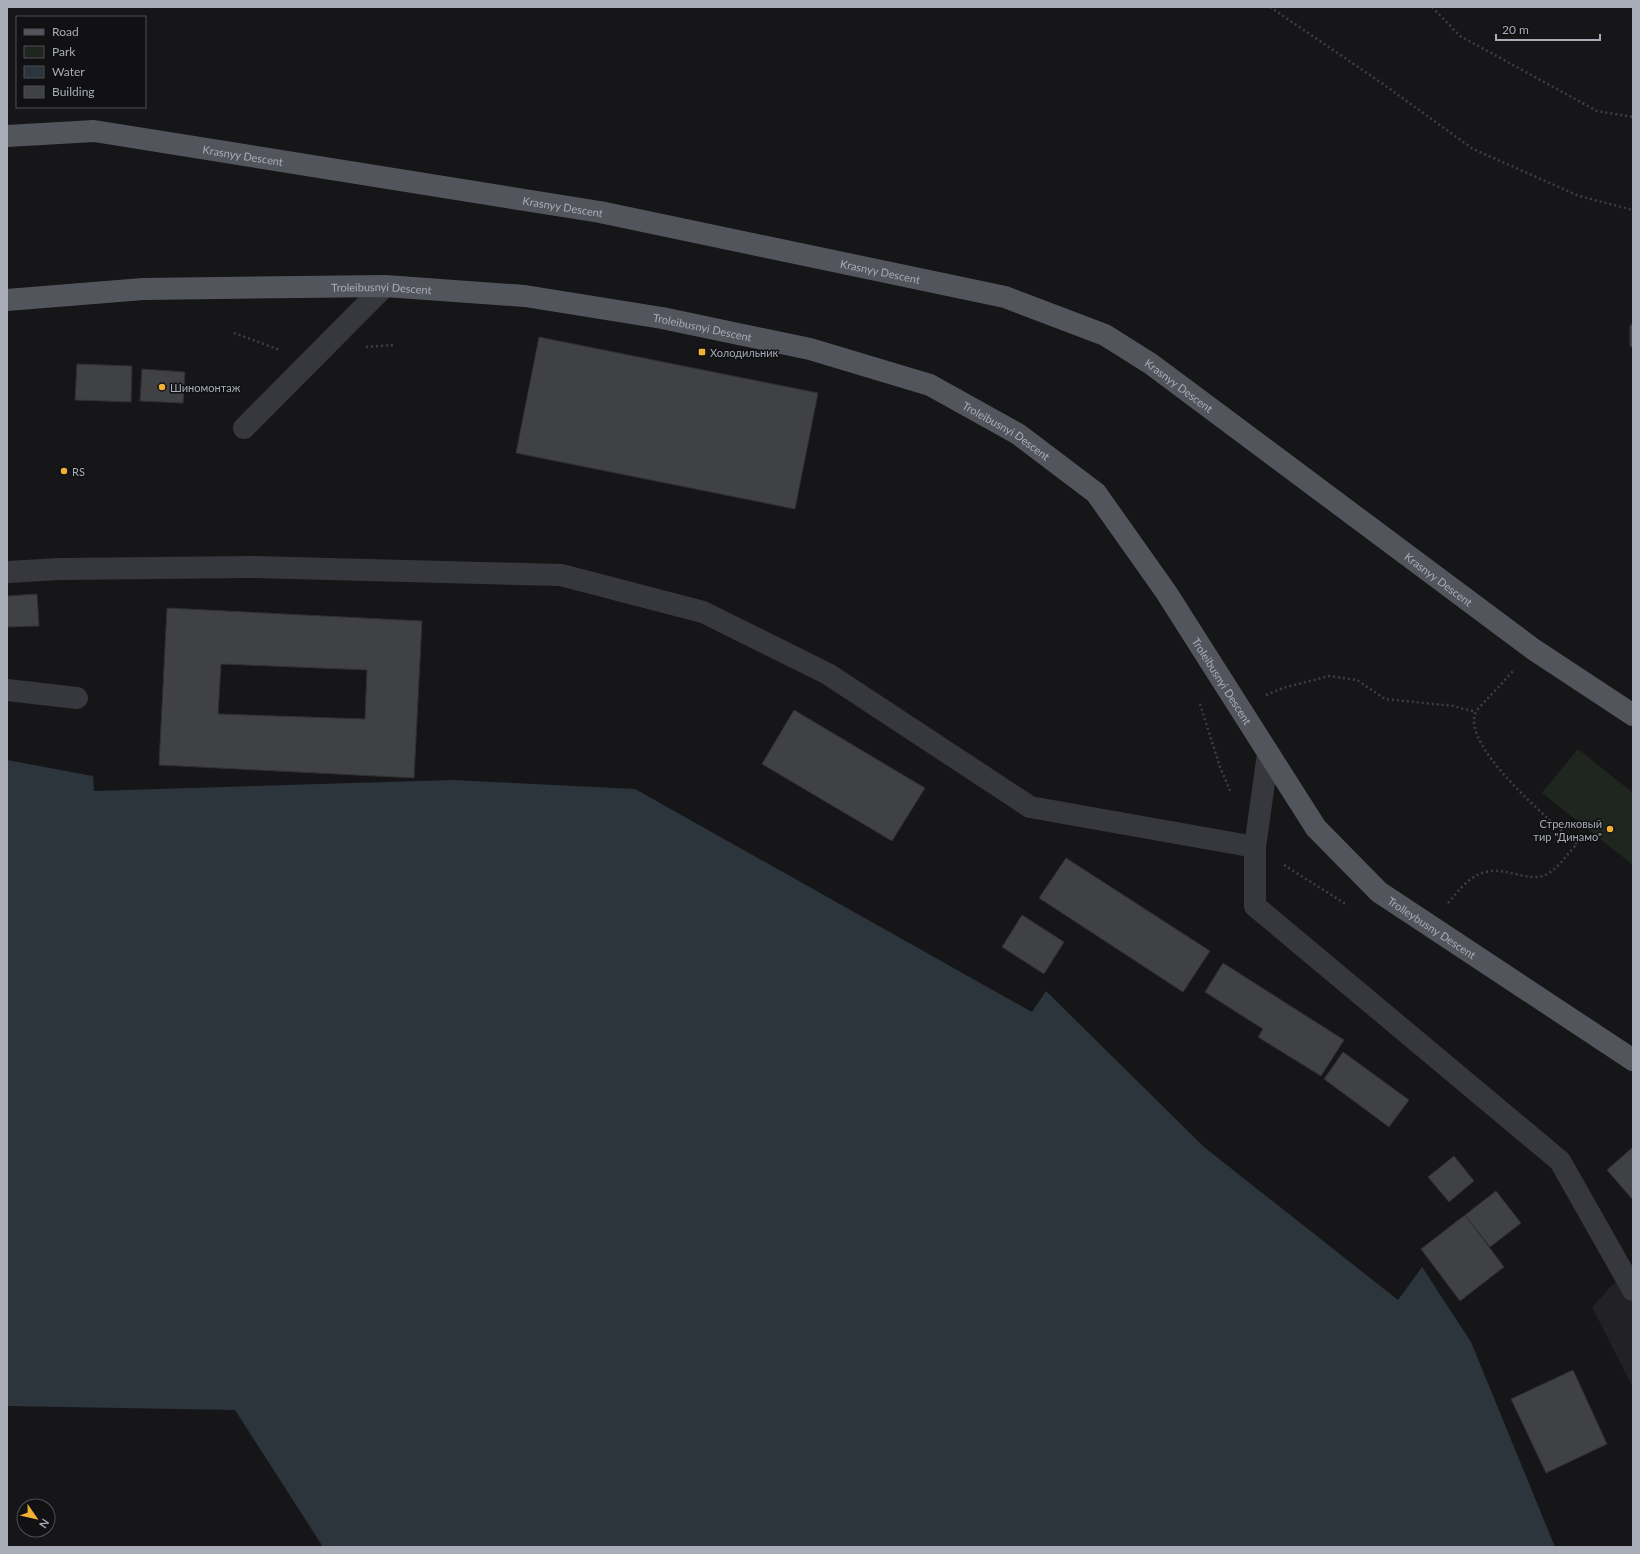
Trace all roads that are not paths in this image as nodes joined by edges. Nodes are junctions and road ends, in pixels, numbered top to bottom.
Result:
1 (7, 136) edge
2 (385, 286) junction
3 (7, 300) edge
4 (244, 428) dead end
5 (7, 572) edge
6 (7, 690) edge
7 (76, 698) dead end
8 (1633, 715) edge
9 (1268, 754) junction
10 (1255, 847) junction
11 (1633, 1060) edge
12 (1633, 1290) edge

1 - 8 main road, Krasnyy Descent
2 - 3 main road, Troleibusnyi Descent
2 - 4 lane
2 - 9 main road, Troleibusnyi Descent
5 - 10 lane
6 - 7 lane
9 - 10 lane
9 - 11 main road, Trolleybusny Descent
10 - 12 lane

